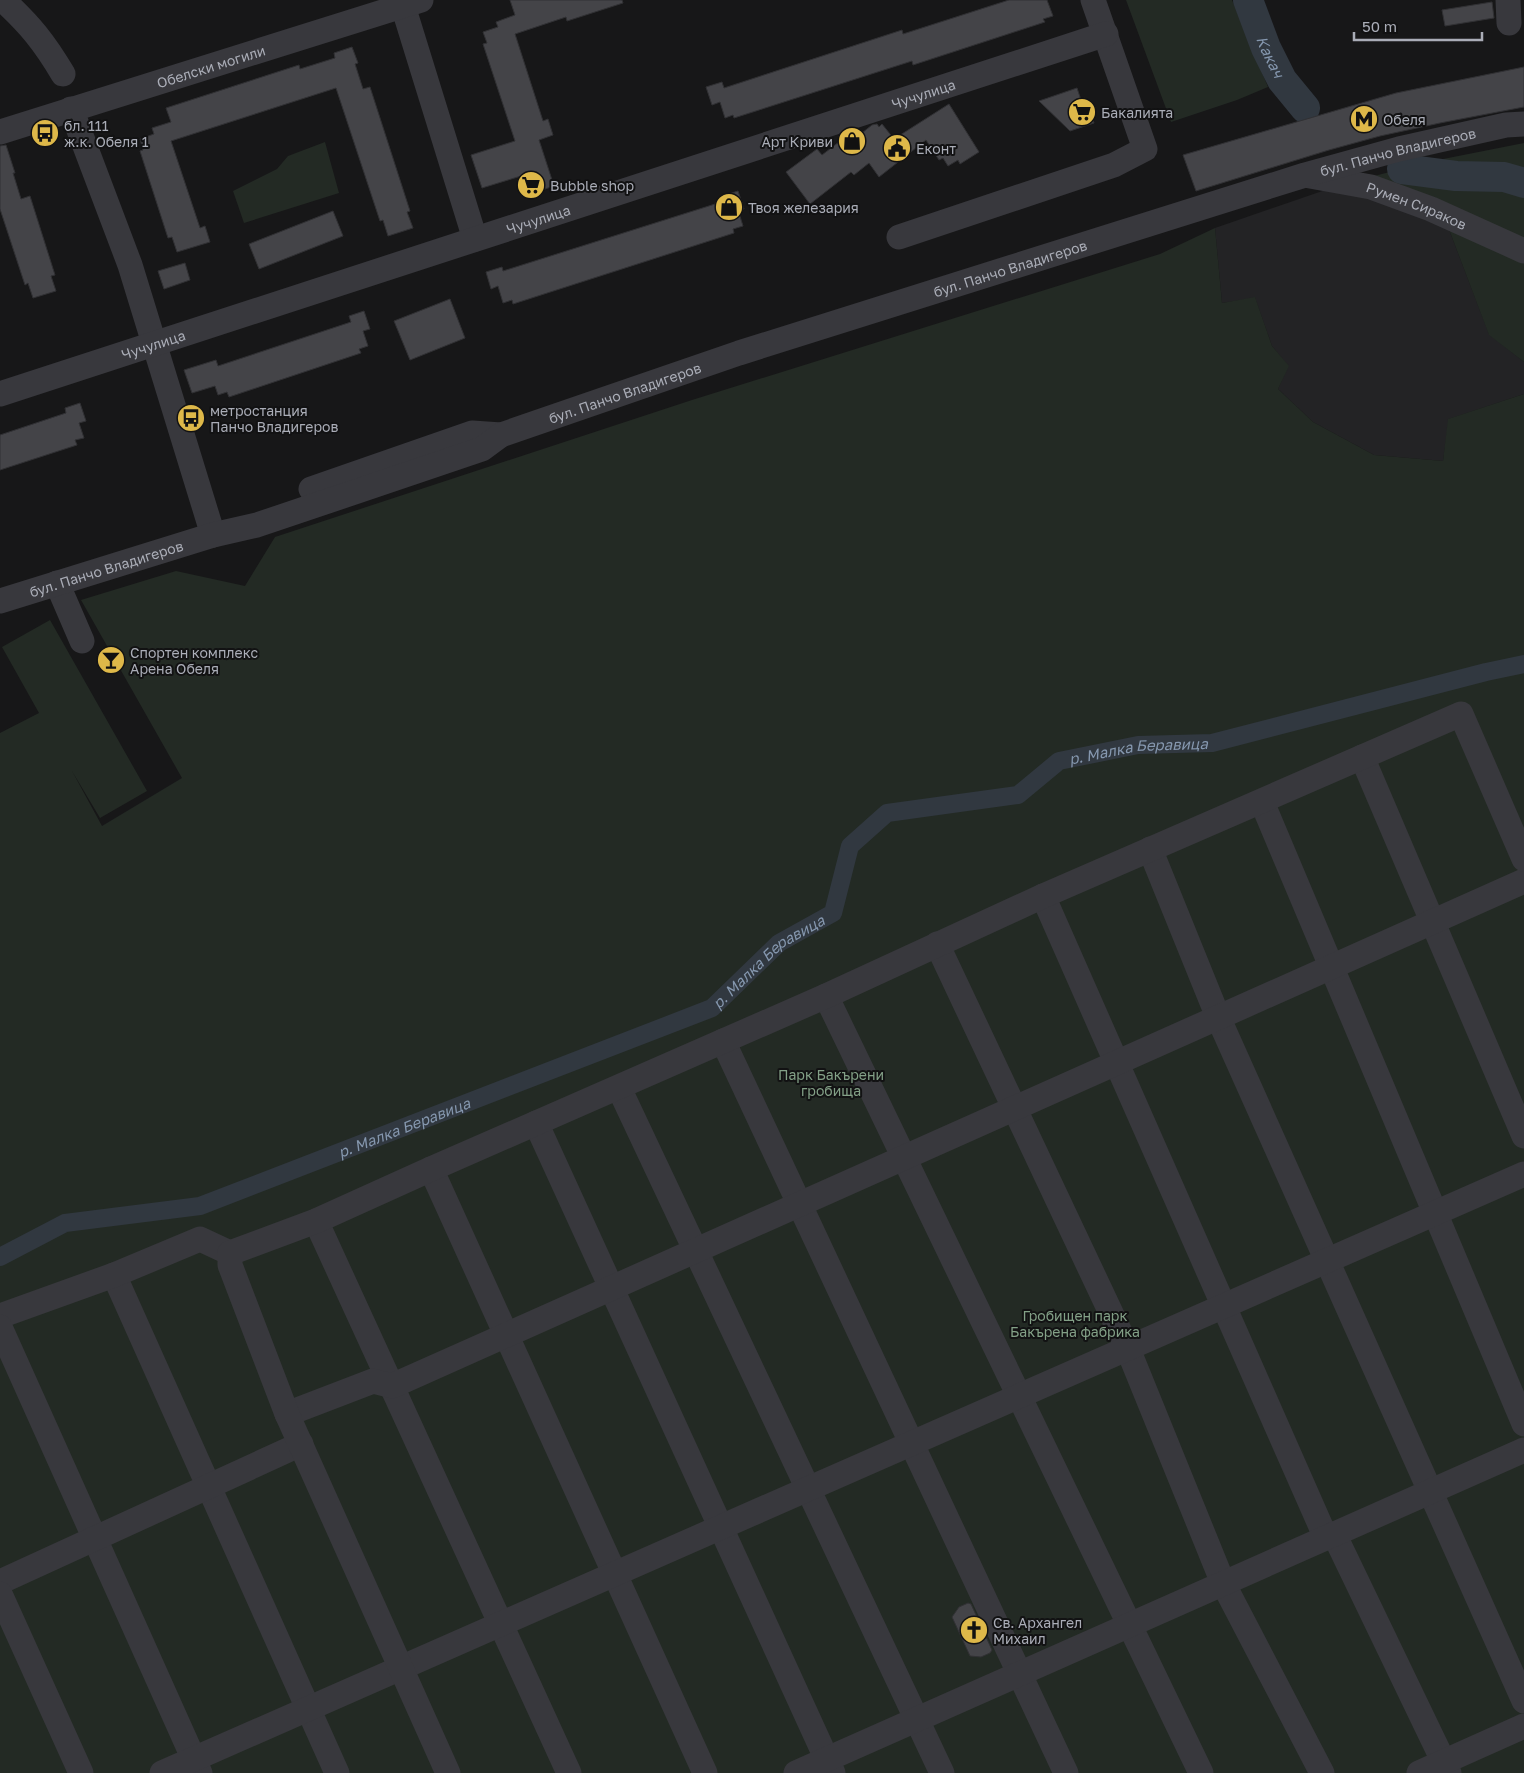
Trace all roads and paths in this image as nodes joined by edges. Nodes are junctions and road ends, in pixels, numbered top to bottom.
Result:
1 (3, 0) edge
2 (1093, 0) edge
3 (412, 3) edge
4 (1106, 34) junction
5 (63, 74) dead end
6 (71, 109) junction
7 (1524, 124) edge
8 (0, 132) edge
9 (1305, 175) junction
10 (899, 237) dead end
11 (475, 239) junction
12 (1524, 251) edge
13 (154, 344) junction
14 (0, 394) edge
15 (214, 534) junction
16 (56, 582) junction
17 (0, 600) edge
18 (82, 641) dead end
19 (1362, 757) junction
20 (1262, 802) junction
21 (1150, 848) junction
22 (1524, 859) edge
23 (1524, 881) edge
24 (1043, 896) junction
25 (1432, 922) junction
26 (937, 944) junction
27 (1331, 967) junction
28 (826, 996) junction
29 (1218, 1017) junction
30 (723, 1042) junction
31 (1117, 1062) junction
32 (619, 1088) junction
33 (1014, 1108) junction
34 (536, 1123) junction
35 (1524, 1136) edge
36 (904, 1157) junction
37 (432, 1169) junction
38 (1524, 1174) edge
39 (799, 1204) junction
40 (1435, 1214) junction
41 (316, 1221) junction
42 (696, 1250) junction
43 (230, 1253) junction
44 (1327, 1261) junction
45 (114, 1275) junction
46 (612, 1288) junction
47 (1224, 1306) junction
48 (0, 1316) edge
49 (0, 1327) edge
50 (506, 1335) junction
51 (1128, 1349) junction
52 (392, 1386) junction
53 (1019, 1396) junction
54 (287, 1414) junction
55 (1524, 1424) edge
56 (301, 1444) junction
57 (911, 1444) junction
58 (1524, 1450) edge
59 (209, 1487) junction
60 (808, 1489) junction
61 (1430, 1492) junction
62 (721, 1527) junction
63 (1330, 1536) junction
64 (95, 1539) junction
65 (615, 1574) junction
66 (0, 1582) edge
67 (1223, 1583) junction
68 (0, 1594) edge
69 (501, 1624) junction
70 (1129, 1625) junction
71 (401, 1668) junction
72 (1019, 1674) junction
73 (1524, 1701) edge
74 (308, 1708) junction
75 (916, 1720) junction
76 (1524, 1726) edge
77 (197, 1766) edge
78 (830, 1766) edge
79 (1446, 1767) edge
80 (81, 1773) edge
81 (162, 1773) edge
82 (337, 1773) edge
83 (448, 1773) edge
84 (569, 1773) edge
85 (705, 1773) edge
86 (796, 1773) edge
87 (942, 1773) edge
88 (1066, 1773) edge
89 (1201, 1773) edge
90 (1322, 1773) edge
91 (1419, 1773) edge

1 - 5 street
2 - 4 street
3 - 6 street, Обелски могили
3 - 11 street
4 - 10 street
4 - 11 street, Чучулица
6 - 8 street, Обелски могили
6 - 13 street
7 - 9 street, бул. Панчо Владигеров
9 - 12 street, Румен Сираков
9 - 15 street, бул. Панчо Владигеров
11 - 13 street, Чучулица
13 - 14 street, Чучулица
13 - 15 street
15 - 16 street, бул. Панчо Владигеров
16 - 17 street, бул. Панчо Владигеров
16 - 18 street
19 - 20 street
19 - 22 street
19 - 25 street
20 - 21 street
20 - 27 street
21 - 24 street
21 - 29 street
23 - 25 street
24 - 26 street
24 - 31 street
25 - 27 street
25 - 35 street
26 - 28 street
26 - 33 street
27 - 29 street
27 - 40 street
28 - 30 street
28 - 36 street
29 - 31 street
29 - 44 street
30 - 32 street
30 - 39 street
31 - 33 street
31 - 47 street
32 - 34 street
32 - 42 street
33 - 36 street
33 - 51 street
34 - 37 street
34 - 46 street
36 - 39 street
36 - 53 street
37 - 41 street
37 - 50 street
38 - 40 street
39 - 42 street
39 - 57 street
40 - 44 street
40 - 55 street
41 - 43 street
41 - 52 street
42 - 46 street
42 - 60 street
43 - 45 street
43 - 54 street
44 - 47 street
44 - 61 street
45 - 48 street
45 - 59 street
46 - 50 street
46 - 62 street
47 - 51 street
47 - 63 street
49 - 64 street
50 - 52 street
50 - 65 street
51 - 53 street
51 - 67 street
52 - 54 street
52 - 69 street
53 - 57 street
53 - 70 street
54 - 56 street
56 - 59 street
56 - 71 street
57 - 60 street
57 - 72 street
58 - 61 street
59 - 64 street
59 - 74 street
60 - 62 street
60 - 75 street
61 - 63 street
61 - 73 street
62 - 65 street
62 - 78 street
63 - 67 street
63 - 79 street
64 - 66 street
64 - 77 street
65 - 69 street
65 - 85 street
67 - 70 street
67 - 90 street
68 - 80 street
69 - 71 street
69 - 84 street
70 - 72 street
70 - 89 street
71 - 74 street
71 - 83 street
72 - 75 street
72 - 88 street
74 - 77 street
74 - 82 street
75 - 78 street
75 - 87 street
76 - 79 street
77 - 81 street
78 - 86 street
79 - 91 street

